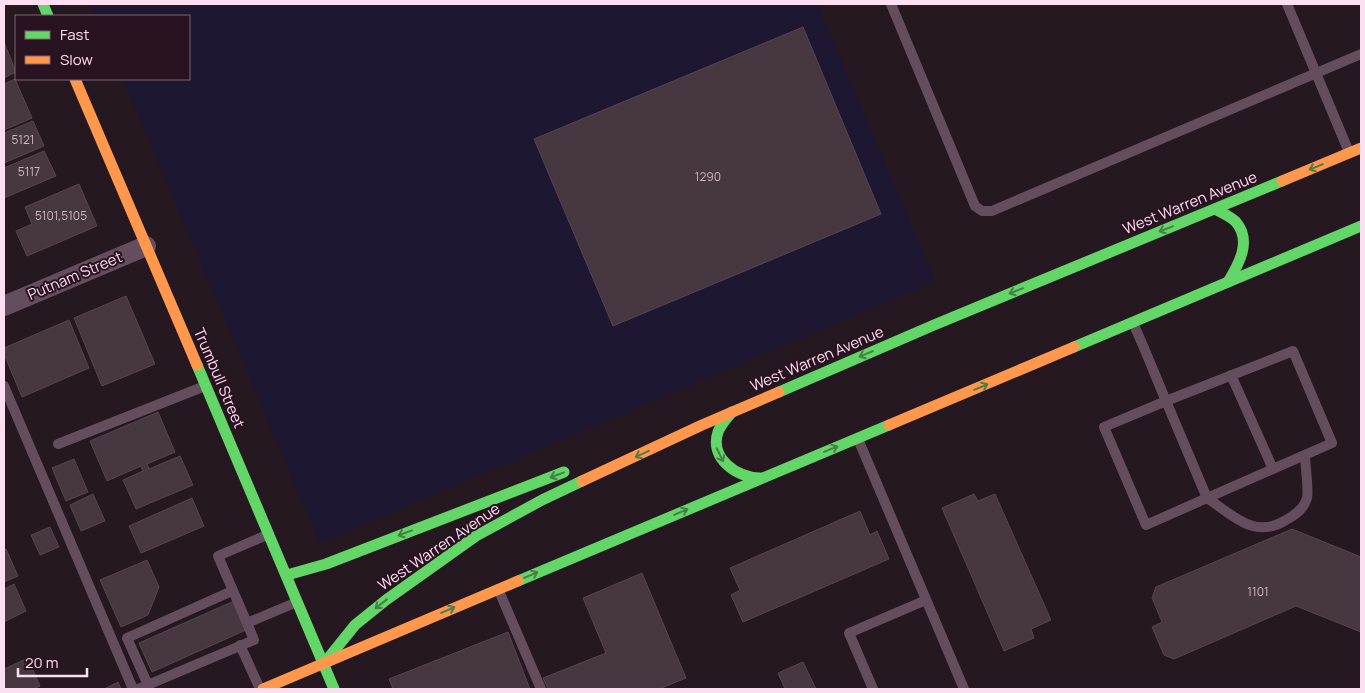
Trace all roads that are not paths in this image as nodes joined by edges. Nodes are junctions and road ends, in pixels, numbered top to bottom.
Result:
1 (892, 4) edge
2 (1287, 4) edge
3 (1361, 54) edge
4 (1316, 74) junction
5 (75, 80) edge
6 (1361, 148) edge
7 (1350, 153) junction
8 (1215, 209) junction
9 (1361, 226) edge
10 (146, 246) junction
11 (1228, 282) junction
12 (4, 306) edge
13 (1133, 322) junction
14 (1231, 375) junction
15 (4, 386) edge
16 (206, 386) junction
17 (1166, 401) junction
18 (732, 412) junction
19 (702, 425) junction
20 (857, 439) junction
21 (58, 444) dead end
22 (626, 448) dead end
23 (1305, 455) junction
24 (572, 469) dead end
25 (1273, 469) junction
26 (760, 478) junction
27 (1207, 498) junction
28 (270, 534) junction
29 (287, 574) junction
30 (498, 589) junction
31 (232, 591) junction
32 (926, 600) junction
33 (298, 602) junction
34 (247, 623) junction
35 (221, 642) dead end
36 (240, 645) junction
37 (199, 651) dead end
38 (225, 652) junction
39 (203, 662) junction
40 (323, 664) junction
41 (148, 685) junction
42 (133, 689) edge
43 (138, 689) edge
44 (261, 689) edge
45 (334, 689) edge
46 (541, 689) edge
47 (873, 689) edge
48 (964, 689) edge

1 - 4 lane
2 - 4 lane
3 - 4 lane
4 - 7 lane
5 - 10 main road, Trumbull Street
6 - 7 main road, West Warren Avenue
7 -> 8 main road, West Warren Avenue
8 - 11 main road
8 -> 18 main road, West Warren Avenue
9 - 11 main road, West Warren Avenue
10 - 12 street, Putnam Street
10 - 16 main road, Trumbull Street
11 - 13 main road, West Warren Avenue
13 - 17 lane
20 -> 13 main road, West Warren Avenue
14 - 17 lane
14 - 23 lane
14 - 25 lane
15 - 42 lane
16 - 21 lane
16 - 28 main road, Trumbull Street
17 - 27 lane
17 - 27 lane
18 - 19 main road, West Warren Avenue
18 -> 26 main road
19 - 22 main road
19 -> 40 main road, West Warren Avenue
26 -> 20 main road, West Warren Avenue
20 - 32 lane
23 - 25 lane
23 - 27 lane
24 -> 29 main road
25 - 27 lane
30 -> 26 main road, West Warren Avenue
28 - 29 main road, Trumbull Street
28 - 31 lane
29 - 33 main road, Trumbull Street
40 -> 30 main road, West Warren Avenue
30 - 46 lane
31 - 34 lane
31 - 41 lane
32 - 47 lane
32 - 48 lane
33 - 34 lane
33 - 40 main road, Trumbull Street
34 - 36 lane
35 - 38 lane
36 - 38 lane
36 - 44 lane
37 - 39 lane
38 - 39 lane
39 - 41 lane
40 - 44 main road, West Warren Avenue
40 - 45 main road, Trumbull Street
41 - 43 lane

